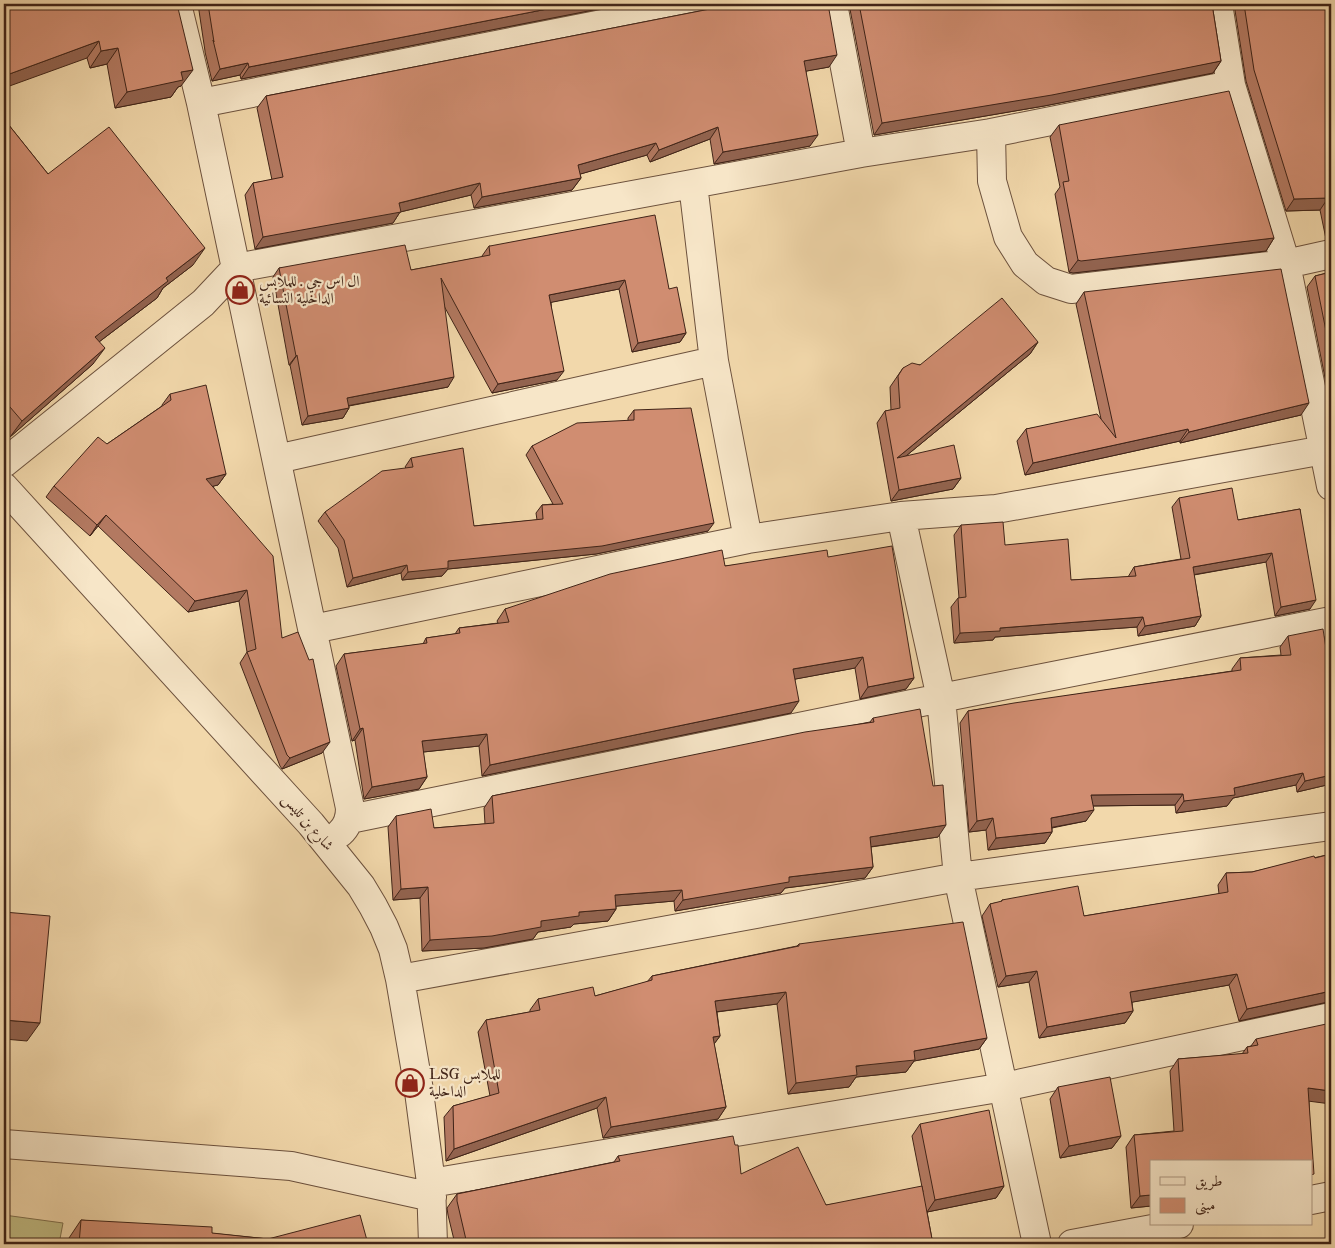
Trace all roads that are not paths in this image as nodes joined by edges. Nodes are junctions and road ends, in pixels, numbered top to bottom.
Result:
1 (177, 4) edge
2 (704, 4) edge
3 (832, 4) edge
4 (1218, 4) edge
5 (1231, 85) junction
6 (201, 103) junction
7 (990, 133) junction
8 (861, 153) junction
9 (693, 184) junction
10 (1331, 254) edge
11 (1286, 264) junction
12 (236, 268) junction
13 (714, 361) junction
14 (1324, 450) junction
15 (277, 459) junction
16 (4, 463) edge
17 (1331, 486) edge
18 (4, 487) edge
19 (901, 516) junction
20 (748, 539) junction
21 (1331, 621) edge
22 (313, 629) junction
23 (941, 698) junction
24 (350, 819) junction
25 (1331, 826) edge
26 (328, 845) junction
27 (958, 877) junction
28 (400, 979) junction
29 (1331, 1017) edge
30 (1004, 1087) junction
31 (4, 1144) edge
32 (432, 1190) junction
33 (1331, 1196) edge
34 (1312, 1200) edge
35 (1168, 1226) edge
36 (434, 1244) edge
37 (1037, 1244) edge
38 (1072, 1244) edge

1 - 6 street
2 - 6 street
3 - 8 street
4 - 5 street
5 - 7 street
5 - 11 street
6 - 12 street
7 - 8 street
7 - 11 street
8 - 9 street
9 - 12 street
9 - 13 street
10 - 11 street
11 - 14 street
12 - 15 street
12 - 16 street
13 - 15 street
13 - 20 street
14 - 17 street
14 - 19 street
15 - 22 street
18 - 26 street, شارع بن تليس
19 - 20 street
19 - 23 street
20 - 22 street
21 - 23 street
22 - 24 street
23 - 24 street
23 - 27 street
24 - 26 street
25 - 27 street
26 - 28 street, شارع بن تليس
27 - 28 street
27 - 30 street
28 - 32 street, شارع بن تليس
29 - 30 street
30 - 32 street
30 - 37 street
31 - 32 street
32 - 36 street, شارع بن تليس
33 - 34 street
35 - 38 street

